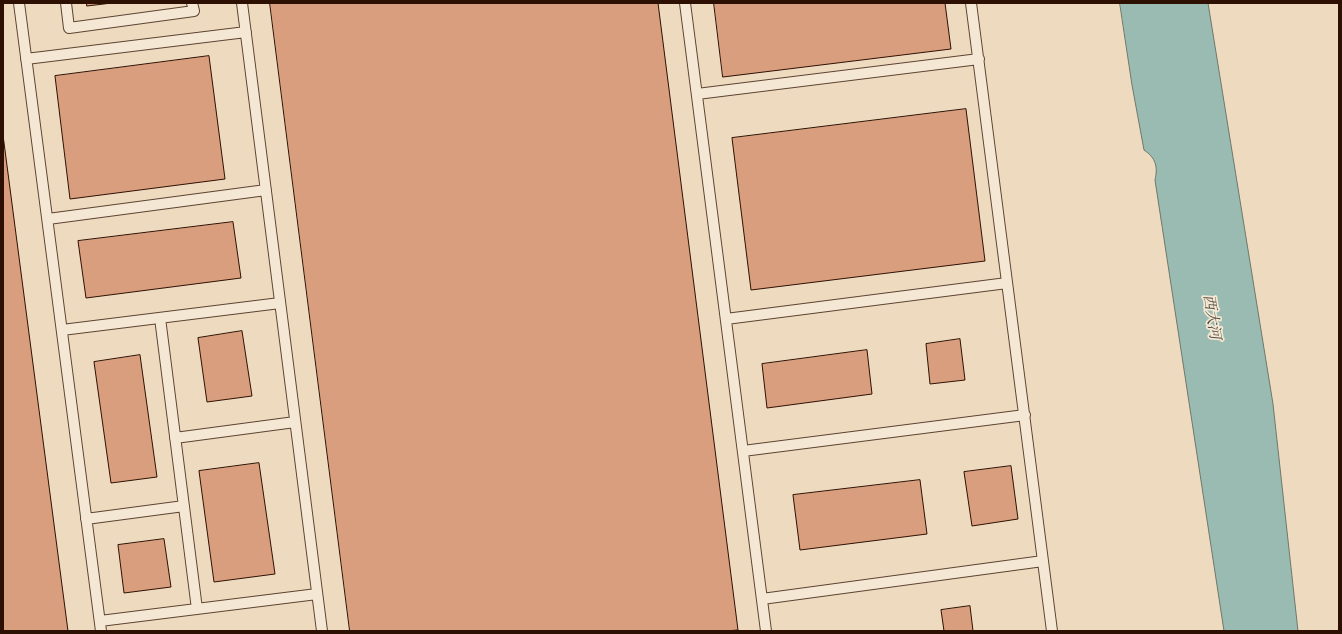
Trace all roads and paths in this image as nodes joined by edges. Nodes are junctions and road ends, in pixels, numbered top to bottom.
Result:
1 (19, 3) edge
2 (66, 3) edge
3 (192, 3) edge
4 (242, 3) edge
5 (685, 3) edge
6 (972, 3) edge
7 (246, 32) junction
8 (26, 59) junction
9 (979, 59) junction
10 (697, 94) junction
11 (266, 190) junction
12 (48, 219) junction
13 (1007, 283) junction
14 (280, 303) junction
15 (160, 318) junction
16 (726, 319) junction
17 (62, 330) junction
18 (1024, 416) junction
19 (295, 422) junction
20 (175, 438) junction
21 (743, 451) junction
22 (184, 506) junction
23 (86, 518) junction
24 (1043, 561) junction
25 (317, 594) junction
26 (762, 599) junction
27 (197, 609) junction
28 (100, 626) edge
29 (322, 631) edge
30 (766, 631) edge
31 (1052, 631) edge

1 - 8 lane
2 - 3 lane
4 - 7 lane
5 - 10 lane
6 - 9 lane
7 - 8 lane
7 - 11 lane
8 - 12 lane
9 - 10 lane
9 - 13 lane
10 - 16 lane
11 - 12 lane
11 - 14 lane
12 - 17 lane
13 - 16 lane
13 - 18 lane
14 - 15 lane
14 - 19 lane
15 - 17 lane
15 - 20 lane
16 - 21 lane
17 - 23 lane
18 - 21 lane
18 - 24 lane
19 - 20 lane
19 - 25 lane
20 - 22 lane
21 - 26 lane
22 - 23 lane
22 - 27 lane
23 - 28 lane
24 - 26 lane
24 - 31 lane
25 - 27 lane
25 - 29 lane
26 - 30 lane
27 - 28 lane

